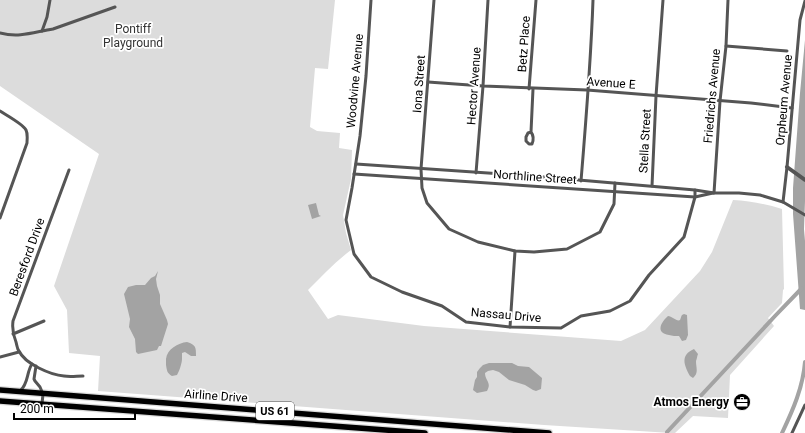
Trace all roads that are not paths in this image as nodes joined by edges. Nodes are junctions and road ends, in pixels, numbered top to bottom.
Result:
1 (50, 0) edge
2 (371, 0) edge
3 (434, 0) edge
4 (488, 0) edge
5 (536, 0) edge
6 (593, 0) edge
7 (662, 0) edge
8 (728, 0) edge
9 (805, 1) edge
10 (115, 7) dead end
11 (42, 31) junction
12 (0, 33) edge
13 (726, 46) junction
14 (787, 51) dead end
15 (428, 82) junction
16 (483, 86) junction
17 (531, 89) junction
18 (587, 90) junction
19 (656, 96) junction
20 (720, 102) junction
21 (792, 108) junction
22 (0, 111) edge
23 (531, 132) dead end
24 (356, 164) junction
25 (787, 167) junction
26 (421, 169) junction
27 (69, 170) dead end
28 (476, 173) junction
29 (354, 174) junction
30 (422, 178) junction
31 (805, 180) edge
32 (581, 181) junction
33 (615, 183) junction
34 (652, 186) junction
35 (696, 190) junction
36 (615, 192) junction
37 (714, 192) junction
38 (695, 197) junction
39 (783, 202) junction
40 (0, 215) edge
41 (805, 215) edge
42 (515, 251) junction
43 (44, 322) dead end
44 (510, 327) junction
45 (13, 334) junction
46 (19, 352) junction
47 (0, 357) edge
48 (32, 364) junction
49 (36, 366) junction
50 (83, 376) dead end
51 (0, 390) edge
52 (19, 392) junction
53 (43, 394) junction
54 (113, 399) junction
55 (0, 401) edge
56 (42, 404) junction
57 (200, 405) junction
58 (805, 405) edge
59 (113, 410) junction
60 (200, 416) junction
61 (389, 420) junction
62 (388, 430) junction
63 (426, 433) edge
64 (549, 433) edge
65 (792, 433) edge

1 - 11 street
2 - 24 street, Woodvine Avenue
3 - 15 street, Iona Street
4 - 16 street, Hector Avenue
5 - 17 street, Betz Place
6 - 18 street
7 - 19 street, Stella Street
8 - 13 street, Friedrichs Avenue
9 - 21 street, Orpheum Avenue
10 - 11 street
11 - 12 street
13 - 14 street
13 - 20 street, Friedrichs Avenue
15 - 16 street, Avenue E
15 - 26 street, Iona Street
16 - 17 street, Avenue E
16 - 28 street, Hector Avenue
17 - 18 street, Avenue E
17 - 23 street, Betz Place
18 - 19 street, Avenue E
18 - 32 street
19 - 20 street, Avenue E
19 - 34 street, Stella Street
20 - 21 street, Avenue E
20 - 37 street, Friedrichs Avenue
21 - 25 street, Orpheum Avenue
22 - 40 street
24 - 26 street, Northline Street
24 - 29 street, Nassau Drive
25 - 31 street
25 - 39 street, Orpheum Avenue
26 - 28 street, Northline Street
26 - 30 street, Iona Street
27 - 45 street, Beresford Drive
28 - 32 street, Northline Street
29 - 30 street, Northline Street
29 - 44 street, Nassau Drive
30 - 36 street, Northline Street
30 - 42 street, Iona Street
32 - 33 street, Northline Street
33 - 34 street, Northline Street
33 - 36 street, Iona Street
34 - 35 street, Northline Street
35 - 37 street, Northline Street
35 - 38 street, Nassau Drive
36 - 38 street, Northline Street
36 - 42 street, Iona Street
37 - 38 street, Northline Street
37 - 39 street, Northline Street
38 - 44 street, Nassau Drive
39 - 41 street, Northline Street
42 - 44 street
43 - 45 street
45 - 46 street, Beresford Drive
46 - 47 street
46 - 48 street, Beresford Drive
48 - 49 street, Beresford Drive
48 - 52 street
49 - 50 street, Beresford Drive
49 - 53 street
51 - 52 highway, Airline Drive / US 61
52 - 53 highway, Airline Drive / US 61
53 - 54 highway, Airline Drive / US 61
53 - 56 street
54 - 57 highway, Airline Drive / US 61
54 - 59 highway
55 - 56 highway, Airline Drive / US 61
56 - 59 highway, Airline Drive / US 61
57 - 60 highway
57 - 61 highway, Airline Drive / US 61
58 - 65 street
59 - 60 highway, Airline Drive / US 61
60 - 62 highway, Airline Drive / US 61
61 - 62 highway
61 - 64 highway, Airline Drive / US 61
62 - 63 highway, Airline Drive / US 61

